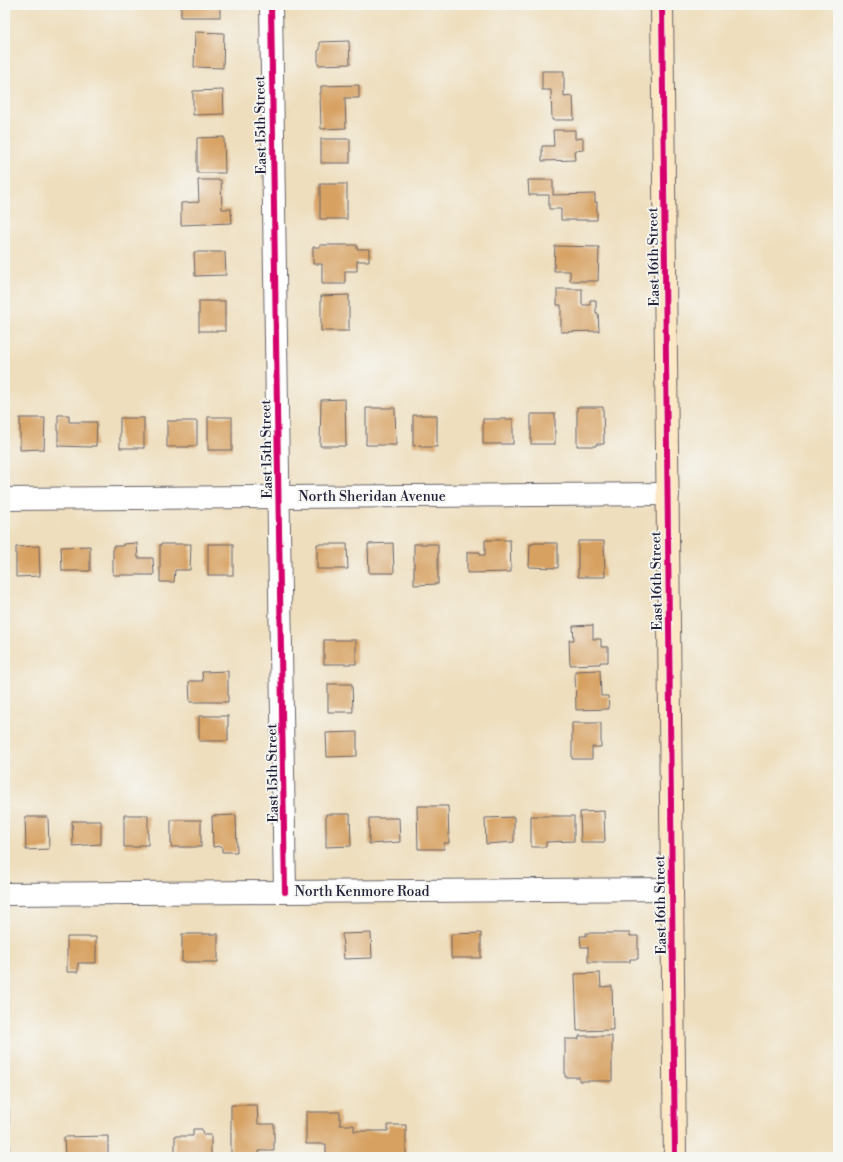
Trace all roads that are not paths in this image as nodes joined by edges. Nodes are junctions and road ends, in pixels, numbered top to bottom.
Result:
1 (271, 5) edge
2 (662, 5) edge
3 (668, 494) junction
4 (280, 497) junction
5 (5, 499) edge
6 (671, 889) junction
7 (285, 892) junction
8 (5, 894) edge
9 (675, 1157) edge

1 - 4 street, East 15th Street
2 - 3 street, East 16th Street
3 - 4 street, North Sheridan Avenue
3 - 6 street, East 16th Street
4 - 5 street, North Sheridan Avenue
4 - 7 street, East 15th Street
6 - 7 street, North Kenmore Road
6 - 9 street, East 16th Street
7 - 8 street, North Kenmore Road

